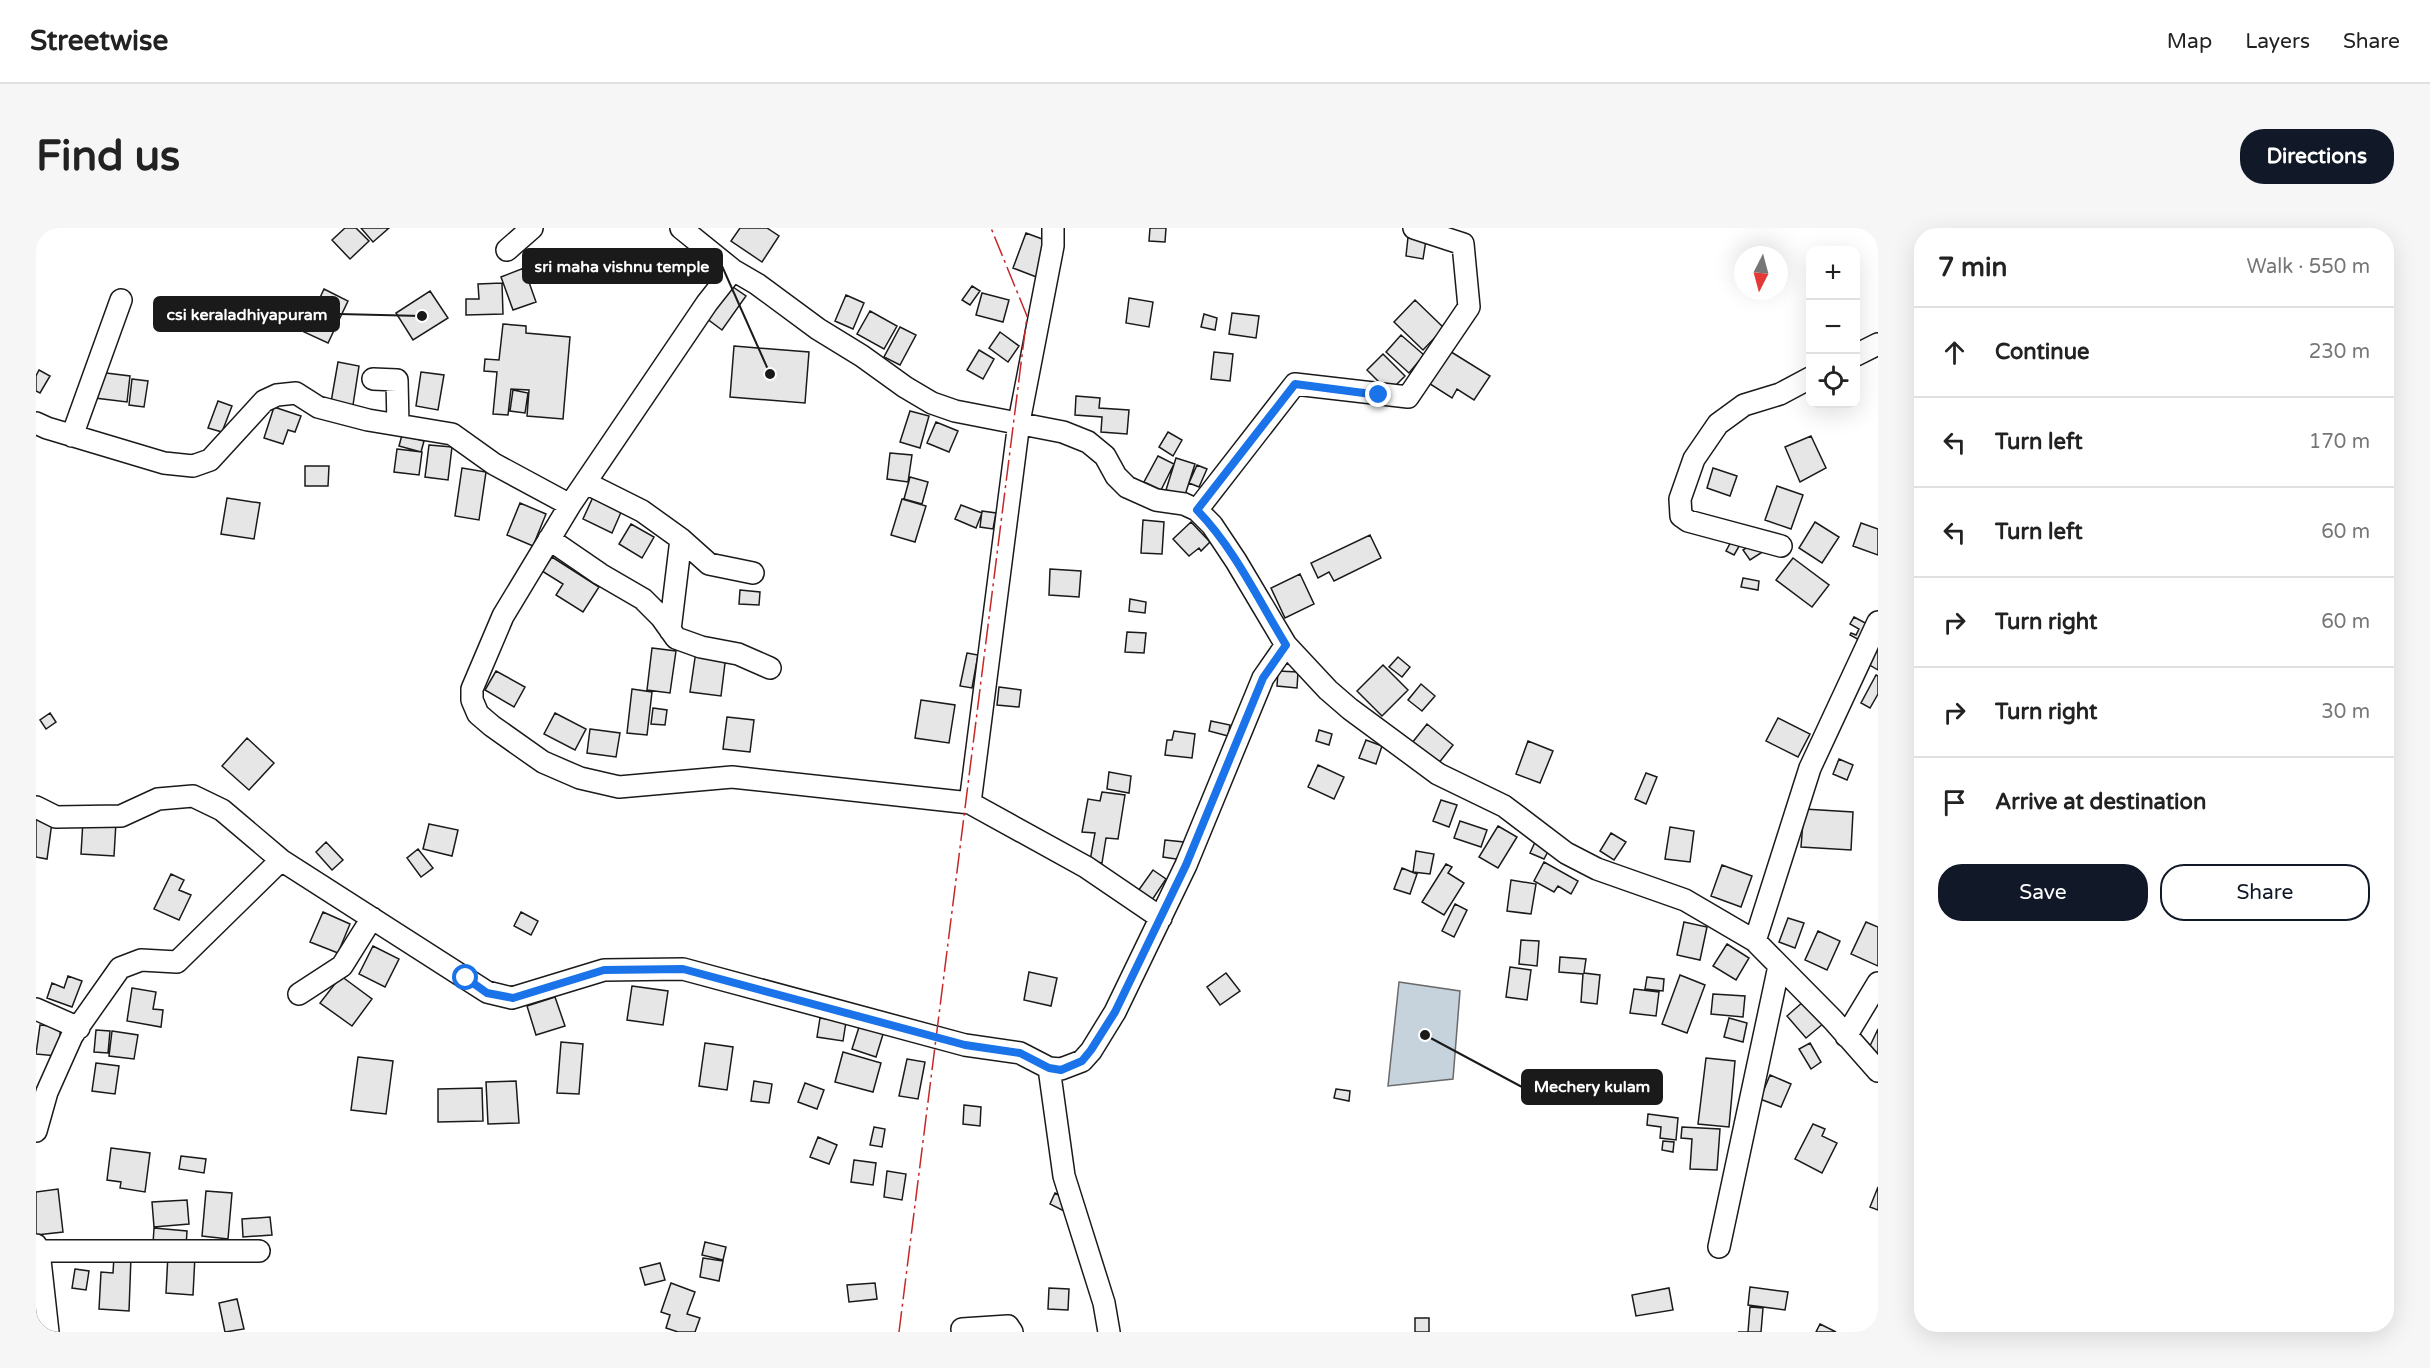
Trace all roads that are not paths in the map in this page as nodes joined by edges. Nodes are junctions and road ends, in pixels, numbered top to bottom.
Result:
1 (532, 228) edge
2 (681, 228) edge
3 (1053, 228) edge
4 (1414, 228) edge
5 (507, 250) dead end
6 (733, 270) junction
7 (122, 300) dead end
8 (1878, 344) edge
9 (1858, 354) edge
10 (374, 379) dead end
11 (1806, 380) edge
12 (1019, 422) junction
13 (36, 423) edge
14 (398, 425) junction
15 (72, 436) junction
16 (586, 483) junction
17 (570, 505) junction
18 (1197, 510) junction
19 (549, 539) junction
20 (681, 539) junction
21 (1781, 546) dead end
22 (753, 573) dead end
23 (1878, 622) edge
24 (670, 630) junction
25 (1286, 645) junction
26 (770, 668) dead end
27 (970, 803) junction
28 (36, 807) edge
29 (281, 860) junction
30 (372, 918) junction
31 (1161, 918) junction
32 (1755, 941) junction
33 (1779, 966) junction
34 (1878, 983) edge
35 (299, 994) dead end
36 (36, 1009) edge
37 (79, 1028) junction
38 (1846, 1036) junction
39 (1049, 1068) junction
40 (1878, 1071) edge
41 (36, 1131) edge
42 (1719, 1247) dead end
43 (38, 1248) edge
44 (259, 1251) dead end
45 (962, 1329) dead end
46 (48, 1332) edge
47 (1012, 1332) edge
48 (1109, 1332) edge

1 - 5 street
2 - 6 street
3 - 12 street
4 - 18 street
6 - 12 street
6 - 16 street
7 - 15 street
8 - 9 street
10 - 14 street
11 - 21 street
12 - 18 street
12 - 27 street
13 - 15 street
14 - 15 street
14 - 17 street
16 - 17 street
16 - 20 street
17 - 19 street
18 - 25 street
19 - 24 street
19 - 27 street
20 - 22 street
20 - 24 street
23 - 32 street
24 - 26 street
25 - 31 street
25 - 32 street
27 - 31 street
28 - 29 street
29 - 30 street
29 - 37 street
30 - 35 street
30 - 39 street
31 - 39 street
32 - 33 street
33 - 38 street
33 - 42 street
34 - 38 street
36 - 37 street
37 - 41 street
38 - 40 street
39 - 48 street
43 - 44 street
43 - 46 street
45 - 47 street

